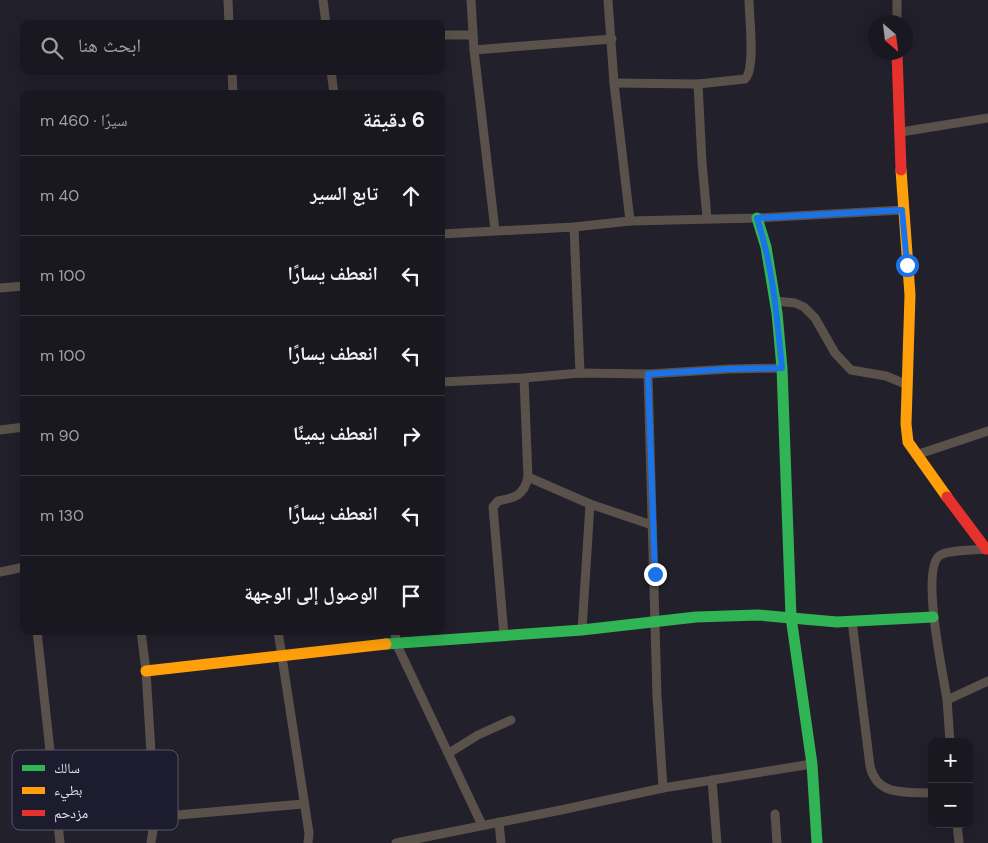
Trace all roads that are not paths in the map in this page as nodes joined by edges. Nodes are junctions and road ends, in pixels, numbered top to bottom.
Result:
1 (228, 0) edge
2 (323, 0) edge
3 (471, 0) edge
4 (608, 0) edge
5 (749, 0) edge
6 (897, 0) edge
7 (897, 15) edge
8 (229, 20) edge
9 (326, 20) edge
10 (445, 35) edge
11 (473, 35) junction
12 (612, 39) junction
13 (474, 50) junction
14 (897, 60) edge
15 (232, 75) edge
16 (332, 75) edge
17 (614, 83) junction
18 (698, 84) junction
19 (233, 90) edge
20 (333, 90) edge
21 (988, 118) edge
22 (901, 132) junction
23 (902, 210) junction
24 (707, 218) junction
25 (757, 218) junction
26 (630, 221) junction
27 (574, 227) junction
28 (495, 230) junction
29 (445, 234) edge
30 (20, 286) edge
31 (0, 288) edge
32 (775, 301) junction
33 (782, 368) junction
34 (580, 372) junction
35 (648, 374) junction
36 (524, 378) junction
37 (445, 382) edge
38 (908, 385) junction
39 (20, 428) edge
40 (0, 430) edge
41 (988, 431) edge
42 (916, 455) junction
43 (528, 477) junction
44 (590, 504) junction
45 (652, 525) junction
46 (987, 549) edge
47 (20, 568) edge
48 (0, 572) edge
49 (933, 616) junction
50 (791, 617) junction
51 (852, 621) junction
52 (654, 623) junction
53 (582, 630) junction
54 (37, 635) edge
55 (142, 635) edge
56 (279, 635) edge
57 (395, 635) edge
58 (504, 635) junction
59 (396, 643) junction
60 (282, 656) junction
61 (146, 671) junction
62 (988, 681) edge
63 (947, 700) junction
64 (511, 720) dead end
65 (950, 738) edge
66 (50, 750) edge
67 (151, 750) edge
68 (449, 753) junction
69 (812, 764) junction
70 (712, 780) junction
71 (663, 788) junction
72 (928, 793) edge
73 (303, 804) junction
74 (775, 814) dead end
75 (178, 815) edge
76 (499, 822) junction
77 (482, 825) junction
78 (957, 828) edge
79 (59, 830) edge
80 (153, 830) edge
81 (407, 842) edge
82 (60, 843) edge
83 (151, 843) edge
84 (308, 843) edge
85 (396, 843) edge
86 (501, 843) edge
87 (717, 843) edge
88 (778, 843) edge
89 (817, 843) edge
90 (959, 843) edge

1 - 8 street
2 - 9 street
3 - 11 street
4 - 12 street
5 - 18 street
6 - 7 street
10 - 11 street
11 - 13 street
12 - 13 street
12 - 17 street
13 - 28 street
14 - 22 street
15 - 19 street
16 - 20 street
17 - 18 street
17 - 26 street
18 - 24 street
21 - 22 street
22 - 23 street
23 - 25 street
23 - 38 street
24 - 25 street
24 - 26 street
25 - 32 street
26 - 27 street
27 - 28 street
27 - 34 street
28 - 29 street
30 - 31 street
32 - 33 street
32 - 38 street
33 - 35 street
33 - 50 street
34 - 35 street
34 - 36 street
35 - 45 street
36 - 37 street
36 - 43 street
38 - 42 street
39 - 40 street
41 - 42 street
42 - 46 street
43 - 44 street
43 - 58 street
44 - 45 street
44 - 53 street
45 - 52 street
46 - 49 street
47 - 48 street
49 - 51 street
49 - 63 street
50 - 51 street
50 - 52 street
50 - 69 street
51 - 72 street
52 - 53 street
52 - 71 street
53 - 58 street
54 - 66 street
55 - 61 street
56 - 60 street
57 - 59 street
58 - 59 street
59 - 60 street
59 - 68 street
60 - 61 street
60 - 73 street
61 - 67 street
62 - 63 street
63 - 65 street
64 - 68 street
68 - 77 street
69 - 70 street
69 - 89 street
70 - 71 street
70 - 87 street
71 - 76 street
73 - 75 street
73 - 84 street
74 - 88 street
76 - 77 street
76 - 86 street
77 - 81 street
78 - 90 street
79 - 82 street
80 - 83 street
81 - 85 street

